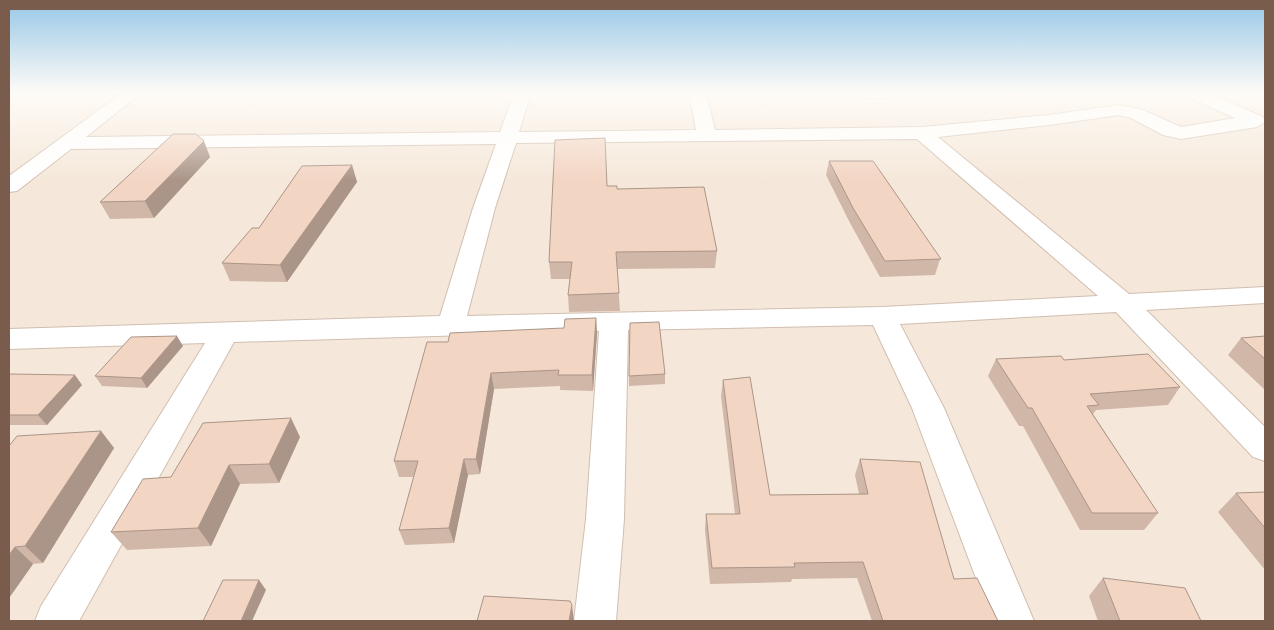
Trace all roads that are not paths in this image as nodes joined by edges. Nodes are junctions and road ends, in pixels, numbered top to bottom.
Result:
1 (94, 122) edge
2 (513, 122) edge
3 (704, 122) edge
4 (1025, 122) edge
5 (1153, 122) edge
6 (1257, 122) edge
7 (922, 133) junction
8 (707, 136) junction
9 (508, 138) junction
10 (66, 143) junction
11 (9, 186) edge
12 (1265, 295) edge
13 (1124, 304) junction
14 (882, 316) junction
15 (614, 322) junction
16 (451, 324) junction
17 (225, 334) junction
18 (9, 339) edge
19 (1265, 448) edge
20 (56, 621) edge
21 (594, 621) edge
22 (1013, 621) edge

1 - 10 street
2 - 9 street
3 - 8 street
4 - 7 street
5 - 6 street
7 - 8 street
7 - 13 street
8 - 9 street
9 - 10 street
9 - 16 street
10 - 11 street
12 - 13 street
13 - 14 street
13 - 19 street
14 - 15 street
14 - 22 street
15 - 16 street
15 - 21 street
16 - 17 street
17 - 18 street
17 - 20 street

